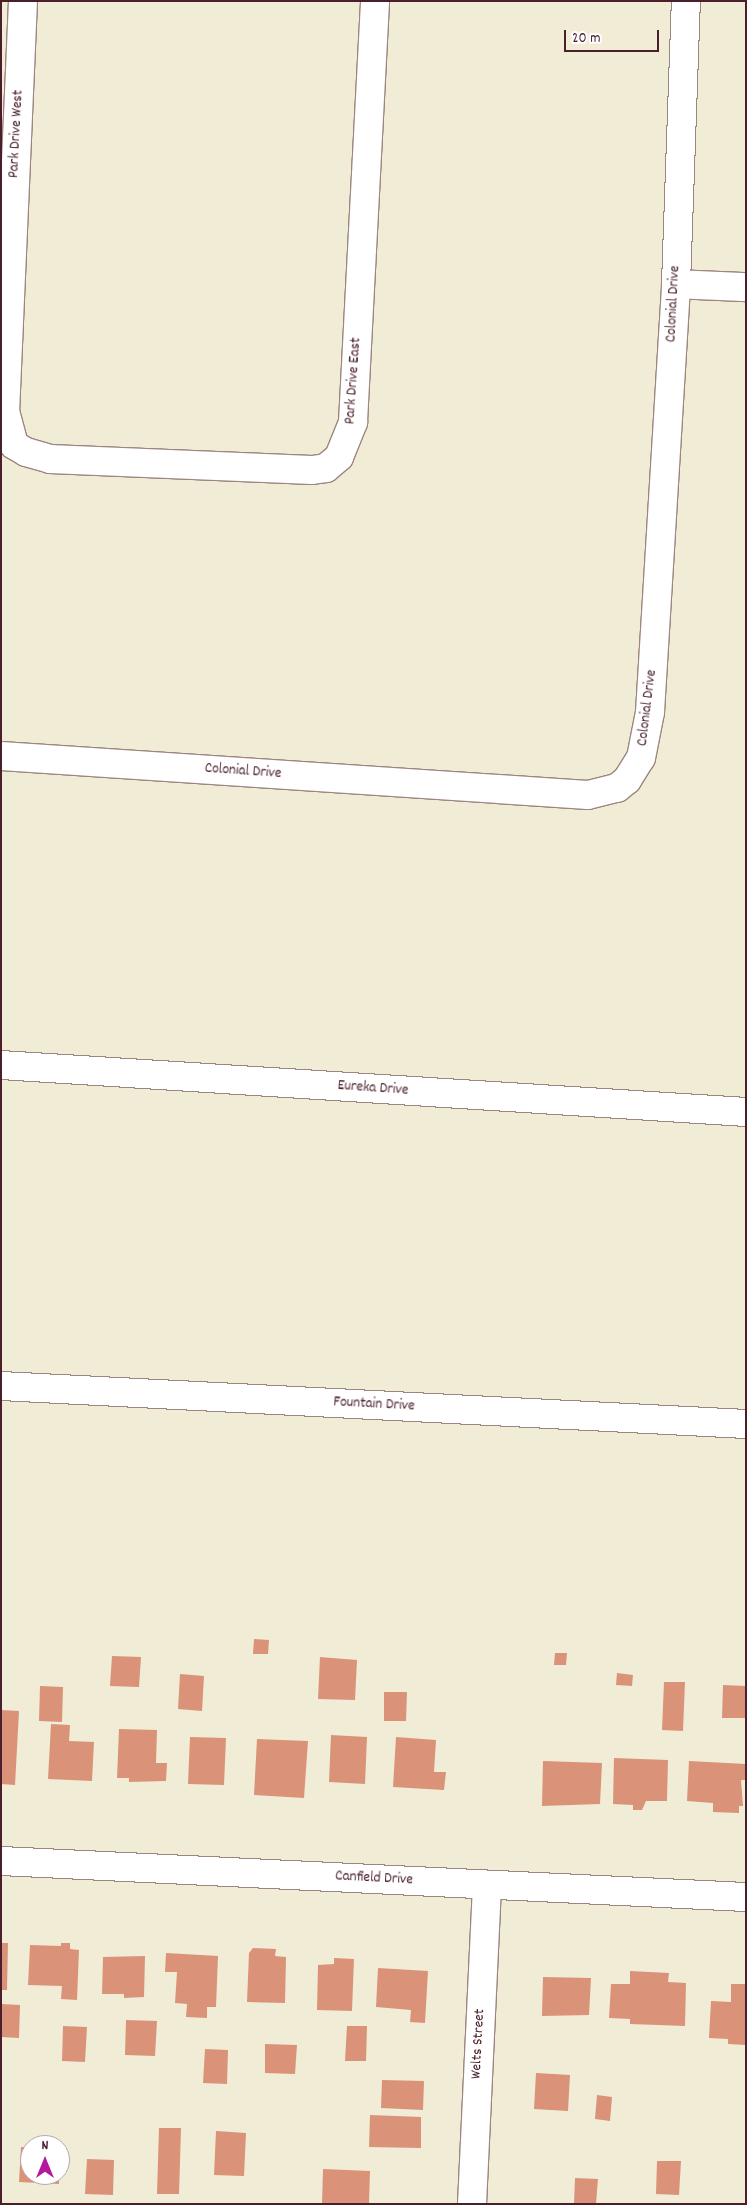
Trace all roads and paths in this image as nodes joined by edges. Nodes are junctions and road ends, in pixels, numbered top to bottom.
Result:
1 (23, 1) edge
2 (375, 1) edge
3 (686, 1) edge
4 (676, 284) junction
5 (746, 287) edge
6 (14, 444) joint
7 (1, 756) edge
8 (1, 1065) edge
9 (746, 1112) edge
10 (1, 1386) edge
11 (746, 1424) edge
12 (1, 1861) edge
13 (487, 1885) junction
14 (746, 1897) edge
15 (472, 2204) edge

1 - 6 street, Park Drive West
2 - 6 street, Park Drive East
3 - 4 street, Colonial Drive
4 - 5 street
4 - 7 street, Colonial Drive
8 - 9 street, Eureka Drive
10 - 11 street, Fountain Drive
12 - 13 street, Canfield Drive
13 - 14 street, Canfield Drive
13 - 15 street, Welts Street

